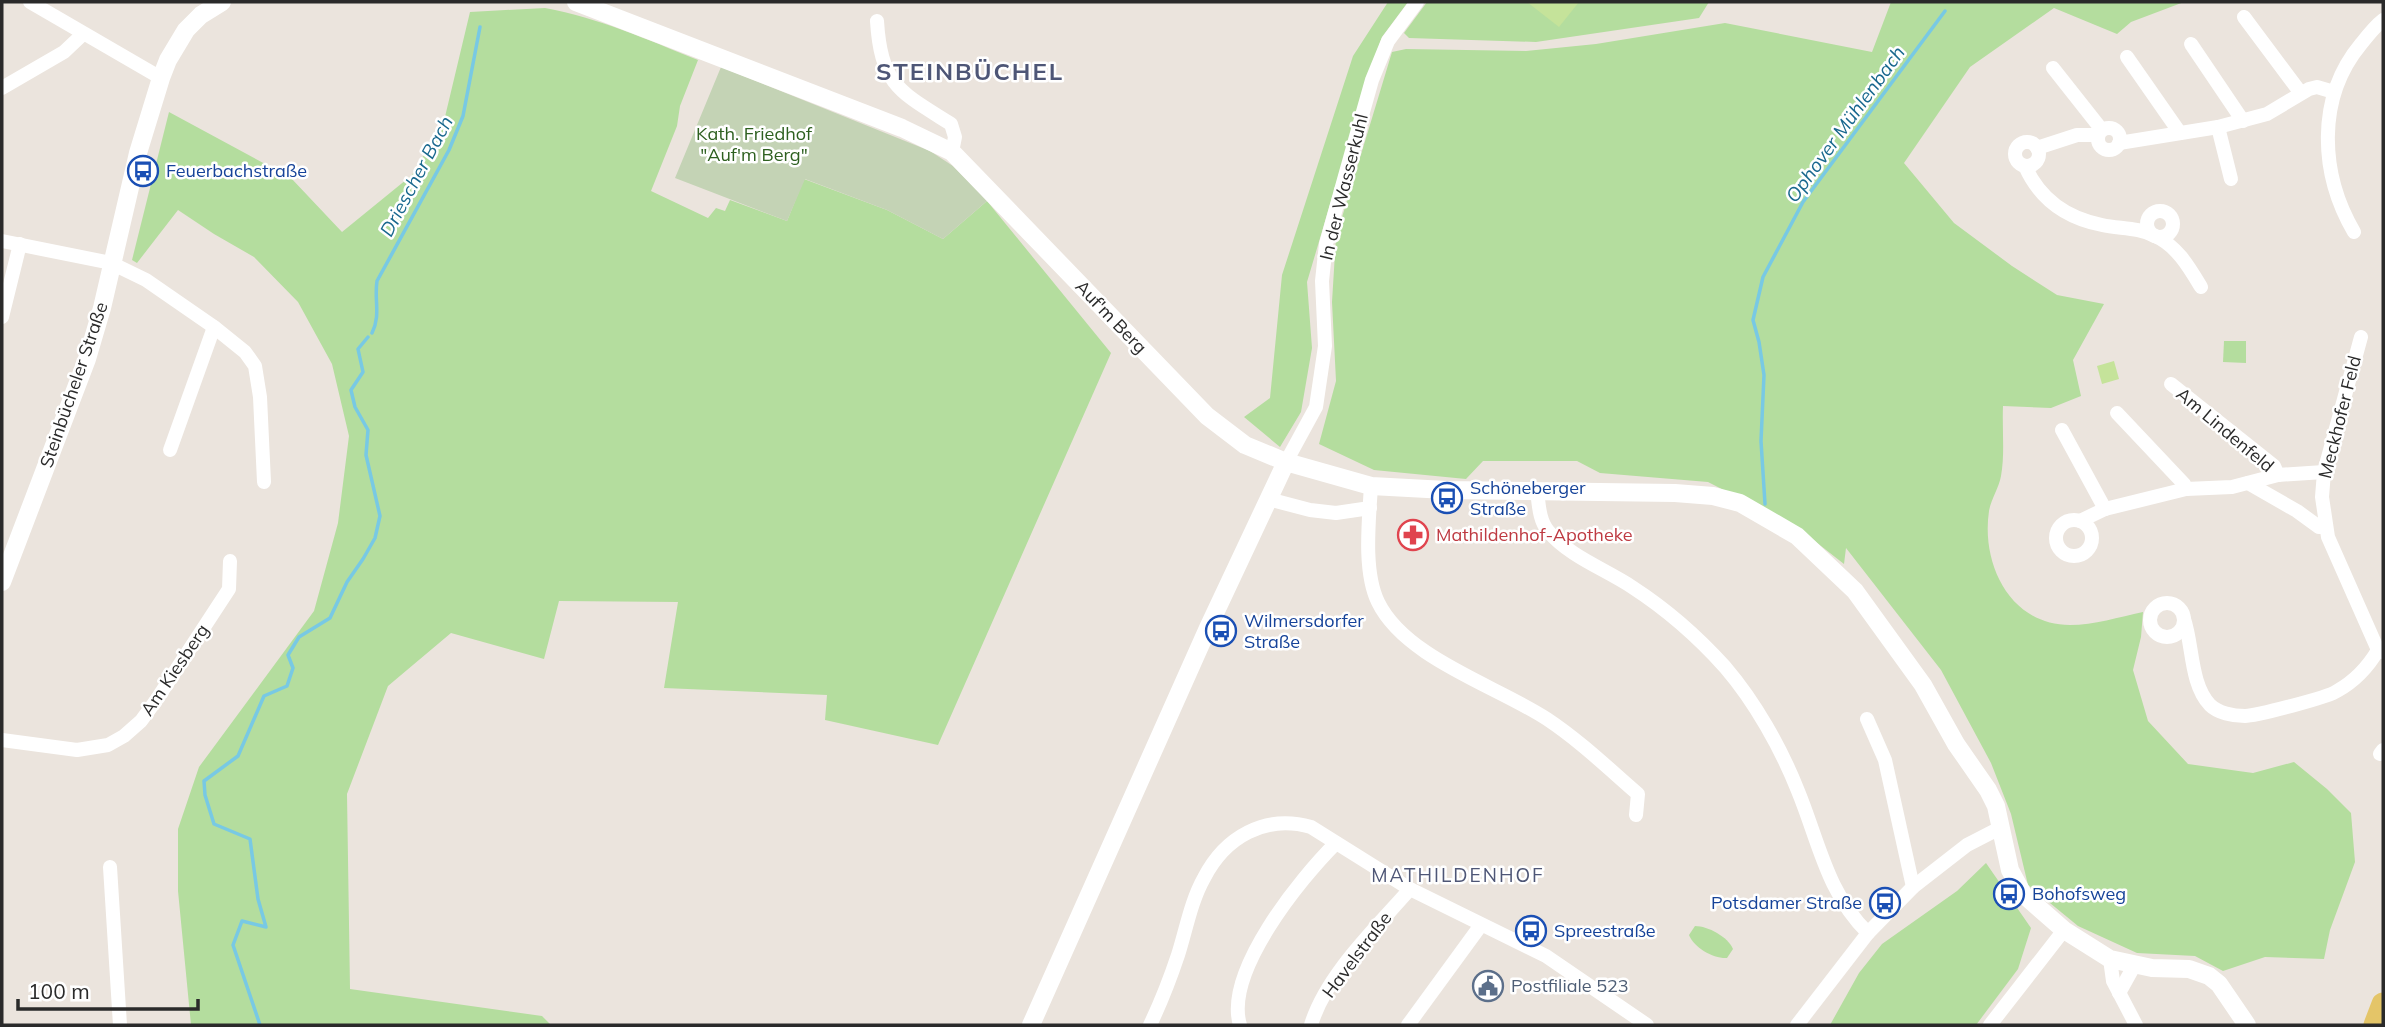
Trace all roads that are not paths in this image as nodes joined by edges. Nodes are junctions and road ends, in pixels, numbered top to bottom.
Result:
1 (30, 2) edge
2 (222, 2) edge
3 (576, 2) edge
4 (1417, 2) edge
5 (2244, 17) dead end
6 (2383, 20) edge
7 (877, 21) dead end
8 (83, 34) junction
9 (2191, 44) dead end
10 (2127, 57) dead end
11 (2053, 68) dead end
12 (161, 78) junction
13 (2, 88) edge
14 (2300, 92) junction
15 (2334, 92) junction
16 (2243, 121) junction
17 (2218, 127) junction
18 (2100, 132) junction
19 (2179, 133) junction
20 (952, 152) junction
21 (2231, 179) dead end
22 (2354, 232) dead end
23 (2, 241) edge
24 (20, 244) junction
25 (111, 263) junction
26 (2201, 287) dead end
27 (2, 317) edge
28 (214, 327) junction
29 (2361, 337) dead end
30 (2171, 384) dead end
31 (2117, 413) dead end
32 (2062, 430) dead end
33 (170, 450) dead end
34 (1286, 462) junction
35 (2323, 472) junction
36 (2278, 475) junction
37 (264, 482) dead end
38 (2248, 483) junction
39 (1371, 486) junction
40 (2186, 489) junction
41 (1537, 491) junction
42 (1268, 499) junction
43 (1370, 508) junction
44 (2105, 509) junction
45 (2080, 521) dead end
46 (2326, 527) junction
47 (230, 561) dead end
48 (2, 582) edge
49 (2184, 619) dead end
50 (2381, 651) edge
51 (1867, 719) dead end
52 (2, 740) edge
53 (1636, 815) dead end
54 (2000, 828) junction
55 (1336, 843) junction
56 (110, 867) dead end
57 (1913, 887) junction
58 (1409, 889) junction
59 (1481, 925) junction
60 (2064, 930) junction
61 (1868, 933) junction
62 (2110, 959) junction
63 (2134, 966) junction
64 (2119, 993) junction
65 (2383, 1004) edge
66 (1628, 1020) edge
67 (120, 1025) edge
68 (1031, 1025) edge
69 (1150, 1025) edge
70 (1240, 1025) edge
71 (1311, 1025) edge
72 (1408, 1025) edge
73 (1647, 1025) edge
74 (1797, 1025) edge
75 (1990, 1025) edge
76 (2136, 1025) edge
77 (2247, 1025) edge
78 (2375, 1025) edge

1 - 8 street
2 - 12 street, Steinbücheler Straße
3 - 20 street, Auf'm Berg
4 - 34 street, In der Wasserkuhl
5 - 14 street
6 - 15 street
7 - 20 street
8 - 12 street
8 - 13 street
9 - 16 street
10 - 19 street
11 - 18 street
12 - 25 street, Steinbücheler Straße
14 - 15 street
14 - 16 street
15 - 22 street
16 - 17 street
17 - 19 street
17 - 21 street
18 - 19 street
18 - 26 street
20 - 34 street, Auf'm Berg
23 - 24 street
24 - 25 street
24 - 27 street
25 - 28 street
25 - 48 street, Steinbücheler Straße
28 - 33 street
28 - 37 street
29 - 35 street, Meckhofer Feld
30 - 36 street, Am Lindenfeld
31 - 40 street
32 - 44 street
34 - 39 street
34 - 42 street
35 - 36 street, Am Lindenfeld
35 - 46 street, Meckhofer Feld
36 - 38 street, Am Lindenfeld
38 - 40 street, Am Lindenfeld
38 - 46 street, Am Lindenfeld
39 - 41 street
39 - 43 street
40 - 44 street, Am Lindenfeld
41 - 54 street
41 - 61 street
42 - 43 street
42 - 68 street
43 - 53 street
44 - 45 street, Am Lindenfeld
46 - 50 street, Meckhofer Feld
47 - 52 street, Am Kiesberg
49 - 50 street
51 - 57 street
54 - 57 street
54 - 60 street
55 - 58 street
55 - 69 street
55 - 70 street
56 - 67 street
57 - 61 street
58 - 59 street
58 - 71 street, Havelstraße
59 - 66 street
59 - 72 street
60 - 62 street
60 - 75 street
61 - 74 street
62 - 63 street
62 - 64 street
63 - 64 street
63 - 77 street
64 - 76 street
65 - 78 main road
66 - 73 street

